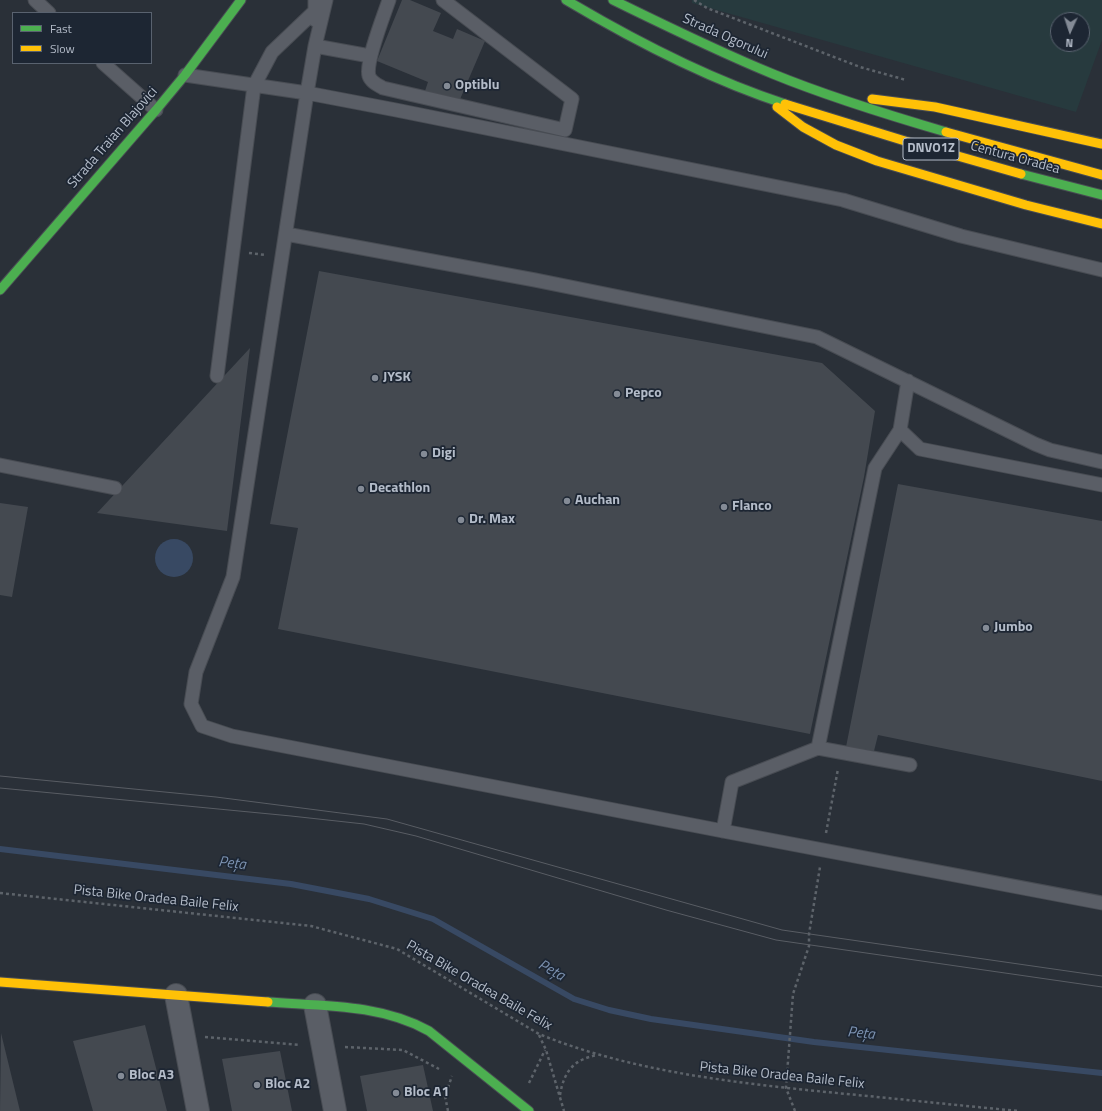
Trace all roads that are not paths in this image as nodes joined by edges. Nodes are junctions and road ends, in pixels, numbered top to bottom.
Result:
1 (35, 0) edge
2 (241, 0) edge
3 (326, 0) edge
4 (389, 0) edge
5 (443, 0) edge
6 (566, 0) edge
7 (613, 0) edge
8 (315, 6) edge
9 (48, 12) edge
10 (315, 46) junction
11 (370, 56) junction
12 (104, 64) edge
13 (185, 75) junction
14 (254, 86) junction
15 (307, 93) junction
16 (828, 95) junction
17 (761, 96) junction
18 (156, 110) junction
19 (565, 130) junction
20 (562, 143) junction
21 (1102, 144) edge
22 (1102, 175) edge
23 (1102, 195) edge
24 (1102, 224) edge
25 (286, 234) junction
26 (1102, 270) edge
27 (0, 290) edge
28 (217, 376) dead end
29 (908, 381) junction
30 (900, 430) junction
31 (1102, 462) edge
32 (0, 465) edge
33 (1102, 485) edge
34 (115, 488) dead end
35 (818, 748) junction
36 (910, 764) dead end
37 (723, 832) junction
38 (1102, 902) edge
39 (0, 982) edge
40 (176, 995) junction
41 (315, 1005) junction
42 (198, 1111) edge
43 (335, 1111) edge
44 (529, 1111) edge

1 - 9 lane
2 - 13 main road, Strada Traian Blajovici
3 - 10 lane
4 - 11 lane
5 - 19 lane
6 - 17 main road, DNVO1Z
7 - 16 main road, Strada Ogorului / DNVO1Z
8 - 10 lane
8 - 14 lane
10 - 11 lane
10 - 15 lane
11 - 19 lane
12 - 18 lane
13 - 14 lane
13 - 18 main road, Strada Traian Blajovici
14 - 15 lane
14 - 28 lane
15 - 20 lane
15 - 25 lane
16 - 21 main road
16 - 22 main road, Centura Oradea / DNVO1Z
17 - 23 main road, Centura Oradea / DNVO1Z
17 - 24 main road
18 - 27 main road, Strada Traian Blajovici
19 - 20 lane
20 - 26 lane
25 - 29 lane
25 - 37 lane
29 - 30 lane
29 - 31 lane
30 - 33 lane
30 - 35 lane
32 - 34 lane
35 - 36 lane
35 - 37 lane
37 - 38 lane
39 - 40 main road
40 - 41 main road
40 - 42 street
41 - 43 street
41 - 44 main road

